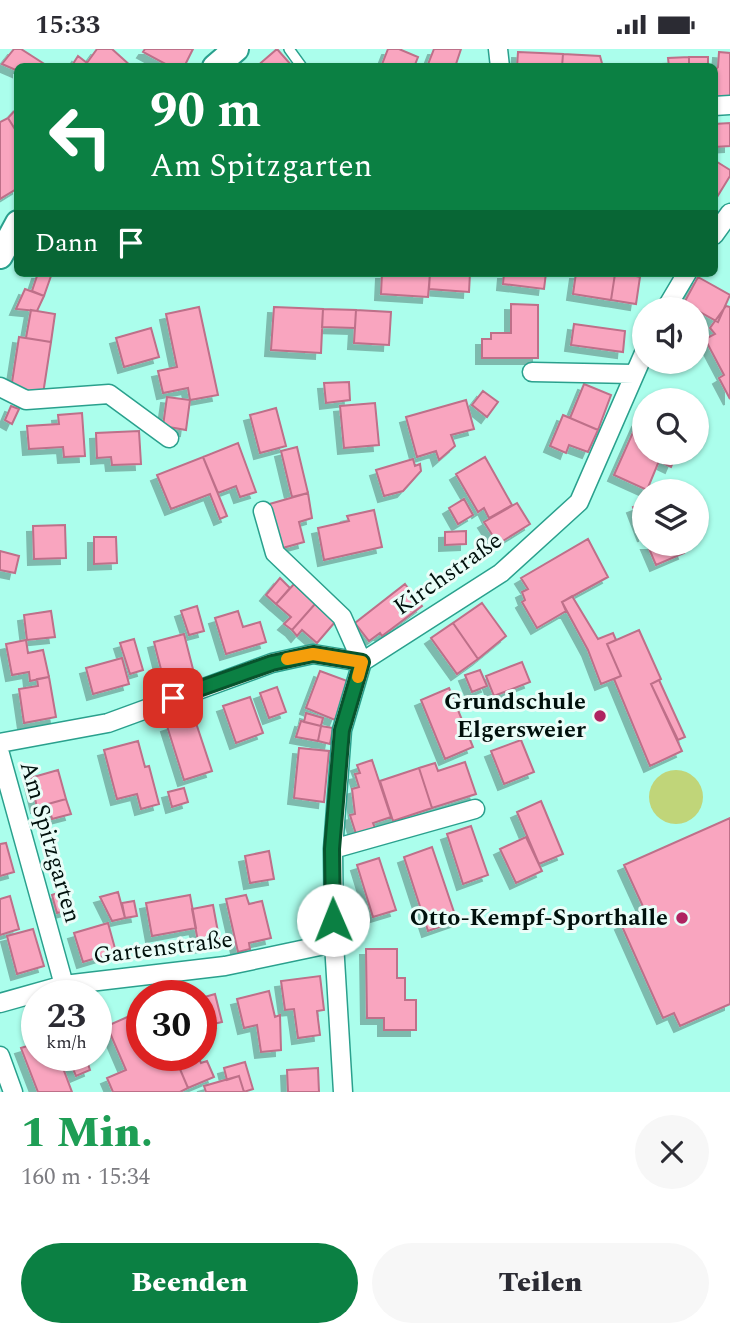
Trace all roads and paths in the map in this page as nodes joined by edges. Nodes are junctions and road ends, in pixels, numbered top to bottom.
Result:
1 (236, 49) edge
2 (220, 63) edge
3 (730, 213) edge
4 (14, 230) edge
5 (718, 230) edge
6 (0, 256) edge
7 (685, 277) edge
8 (673, 297) edge
9 (532, 372) dead end
10 (632, 374) edge
11 (634, 374) edge
12 (0, 387) edge
13 (169, 438) dead end
14 (263, 511) dead end
15 (362, 662) junction
16 (0, 743) edge
17 (0, 754) edge
18 (475, 809) dead end
19 (332, 849) junction
20 (334, 943) junction
21 (63, 980) edge
22 (106, 980) edge
23 (21, 997) edge
24 (0, 1003) edge
25 (0, 1056) edge
26 (13, 1092) edge
27 (343, 1092) edge

1 - 2 street
3 - 5 street
4 - 6 street
7 - 8 street
9 - 10 street
11 - 15 street, Kirchstraße
12 - 13 street
14 - 15 street
15 - 16 street, Am Spitzgarten
15 - 19 street
17 - 21 street, Am Spitzgarten
18 - 19 street
19 - 20 street
20 - 22 street, Gartenstraße
20 - 27 street
23 - 24 street, Gartenstraße
25 - 26 street

